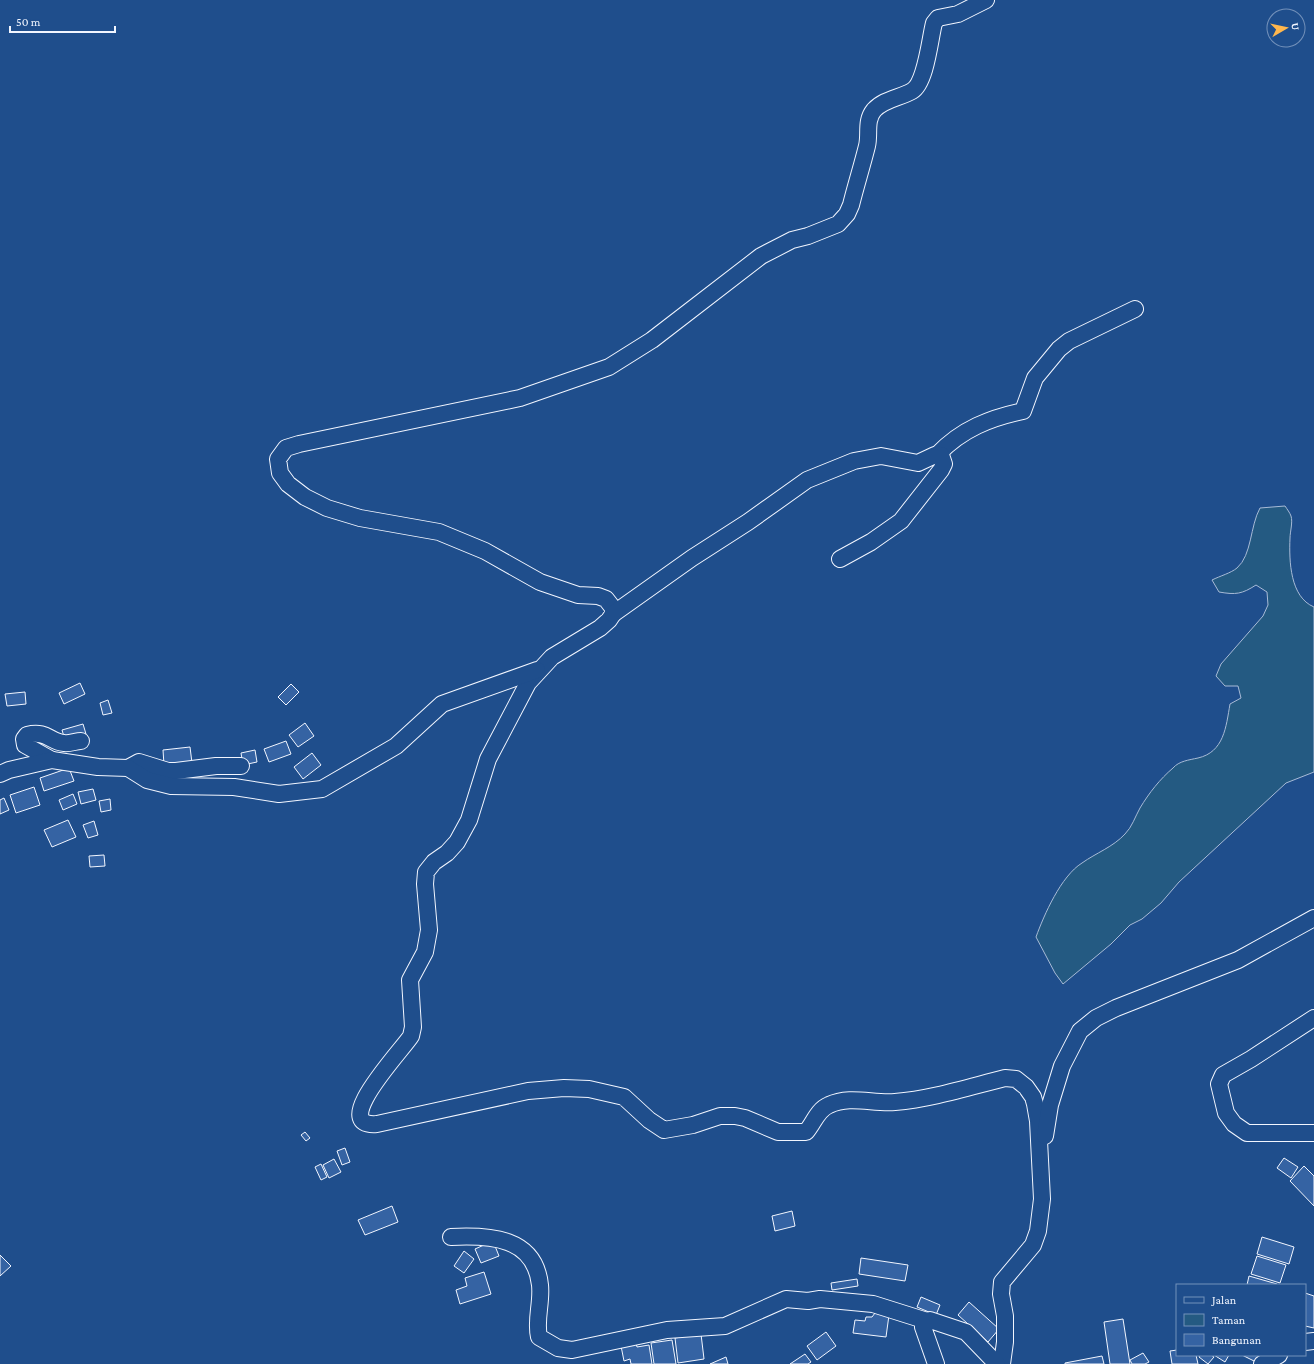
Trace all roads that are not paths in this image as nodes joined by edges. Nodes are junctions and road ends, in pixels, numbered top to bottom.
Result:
1 (986, 0) edge
2 (1135, 309) dead end
3 (938, 454) junction
4 (840, 559) dead end
5 (613, 614) junction
6 (539, 670) junction
7 (81, 741) dead end
8 (52, 760) junction
9 (241, 766) dead end
10 (128, 768) junction
11 (0, 774) edge
12 (1314, 918) edge
13 (1314, 1018) edge
14 (1314, 1133) edge
15 (1041, 1164) junction
16 (451, 1237) dead end
17 (927, 1321) junction
18 (1277, 1356) edge
19 (936, 1364) edge
20 (997, 1364) edge
21 (1002, 1364) edge
22 (1262, 1364) edge

1 - 5 street
2 - 3 street
3 - 4 street
3 - 5 street
5 - 6 street
6 - 10 street
6 - 15 street
7 - 8 street
8 - 10 street
8 - 11 street
9 - 10 street
12 - 15 street
13 - 14 street
15 - 21 street
16 - 17 street
17 - 19 street
17 - 20 street
18 - 22 street

